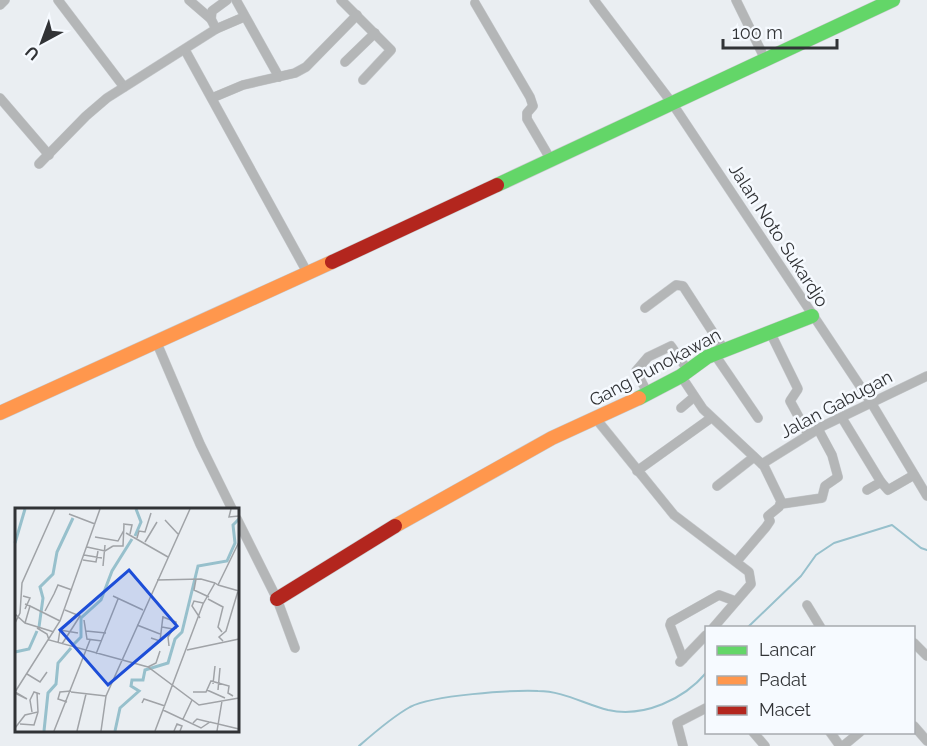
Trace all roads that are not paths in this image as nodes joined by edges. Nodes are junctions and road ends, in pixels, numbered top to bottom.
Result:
1 (5, 0) edge
2 (58, 0) edge
3 (189, 0) edge
4 (227, 0) edge
5 (236, 0) edge
6 (340, 0) edge
7 (594, 0) edge
8 (736, 0) edge
9 (893, 0) edge
10 (475, 3) dead end
11 (0, 4) edge
12 (357, 15) junction
13 (244, 17) junction
14 (211, 19) junction
15 (216, 29) junction
16 (375, 33) junction
17 (185, 50) junction
18 (765, 59) junction
19 (345, 62) dead end
20 (279, 77) junction
21 (363, 80) dead end
22 (124, 87) junction
23 (0, 98) edge
24 (212, 98) junction
25 (672, 103) junction
26 (49, 155) junction
27 (551, 160) junction
28 (39, 165) dead end
29 (307, 272) junction
30 (645, 308) dead end
31 (812, 316) junction
32 (771, 334) junction
33 (156, 341) junction
34 (719, 352) junction
35 (684, 373) junction
36 (927, 376) edge
37 (648, 394) junction
38 (694, 397) junction
39 (872, 404) junction
40 (681, 408) dead end
41 (0, 412) edge
42 (711, 418) junction
43 (758, 418) dead end
44 (842, 418) junction
45 (597, 420) junction
46 (818, 429) junction
47 (808, 434) junction
48 (754, 457) junction
49 (762, 464) junction
50 (638, 471) junction
51 (915, 475) junction
52 (881, 482) junction
53 (717, 486) dead end
54 (867, 490) dead end
55 (927, 496) edge
56 (781, 504) junction
57 (232, 508) edge
58 (238, 521) edge
59 (737, 561) junction
60 (277, 599) junction
61 (735, 601) junction
62 (807, 605) dead end
63 (714, 626) edge
64 (820, 626) edge
65 (705, 636) edge
66 (915, 645) edge
67 (295, 648) dead end
68 (927, 656) edge
69 (705, 709) edge
70 (915, 727) edge
71 (755, 734) edge
72 (832, 734) edge
73 (857, 734) edge
74 (927, 741) edge
75 (683, 746) edge
76 (765, 746) edge
77 (841, 746) edge

1 - 11 street
2 - 22 street
3 - 14 street
4 - 14 street
5 - 13 street
6 - 12 street
7 - 25 street, Jalan Noto Sukardjo
8 - 18 street
9 - 18 street
10 - 27 street
12 - 16 street
12 - 20 street
13 - 15 street
13 - 20 street
14 - 15 street
15 - 17 street
16 - 19 street
16 - 21 street
17 - 22 street
17 - 24 street
18 - 25 street
20 - 24 street
22 - 26 street
23 - 26 street
24 - 29 street
25 - 27 street
25 - 31 street, Jalan Noto Sukardjo
26 - 28 street
27 - 29 street
29 - 33 street
30 - 34 street
31 - 32 street, Gang Punokawan
31 - 39 street, Jalan Noto Sukardjo
32 - 34 street, Gang Punokawan
32 - 47 street
33 - 41 street
33 - 57 street
34 - 35 street, Gang Punokawan
34 - 43 street
35 - 37 street, Gang Punokawan
35 - 37 street
35 - 38 street
36 - 39 street, Jalan Gabugan
37 - 45 street, Gang Punokawan
38 - 40 street
38 - 42 street
39 - 44 street, Jalan Gabugan
39 - 51 street, Jalan Noto Sukardjo
42 - 48 street
42 - 50 street
44 - 46 street, Jalan Gabugan
44 - 52 street
45 - 50 street
45 - 60 street, Gang Punokawan
46 - 47 street, Jalan Gabugan
46 - 56 street
47 - 49 street, Jalan Gabugan
48 - 49 street
48 - 53 street
49 - 56 street
50 - 59 street
51 - 52 street
51 - 55 street, Jalan Noto Sukardjo
52 - 54 street
56 - 59 street
58 - 60 street
59 - 61 street
60 - 67 street
61 - 63 street
61 - 65 street
62 - 64 street
66 - 68 street
69 - 75 street
70 - 74 street
71 - 76 street
72 - 77 street
73 - 77 street

